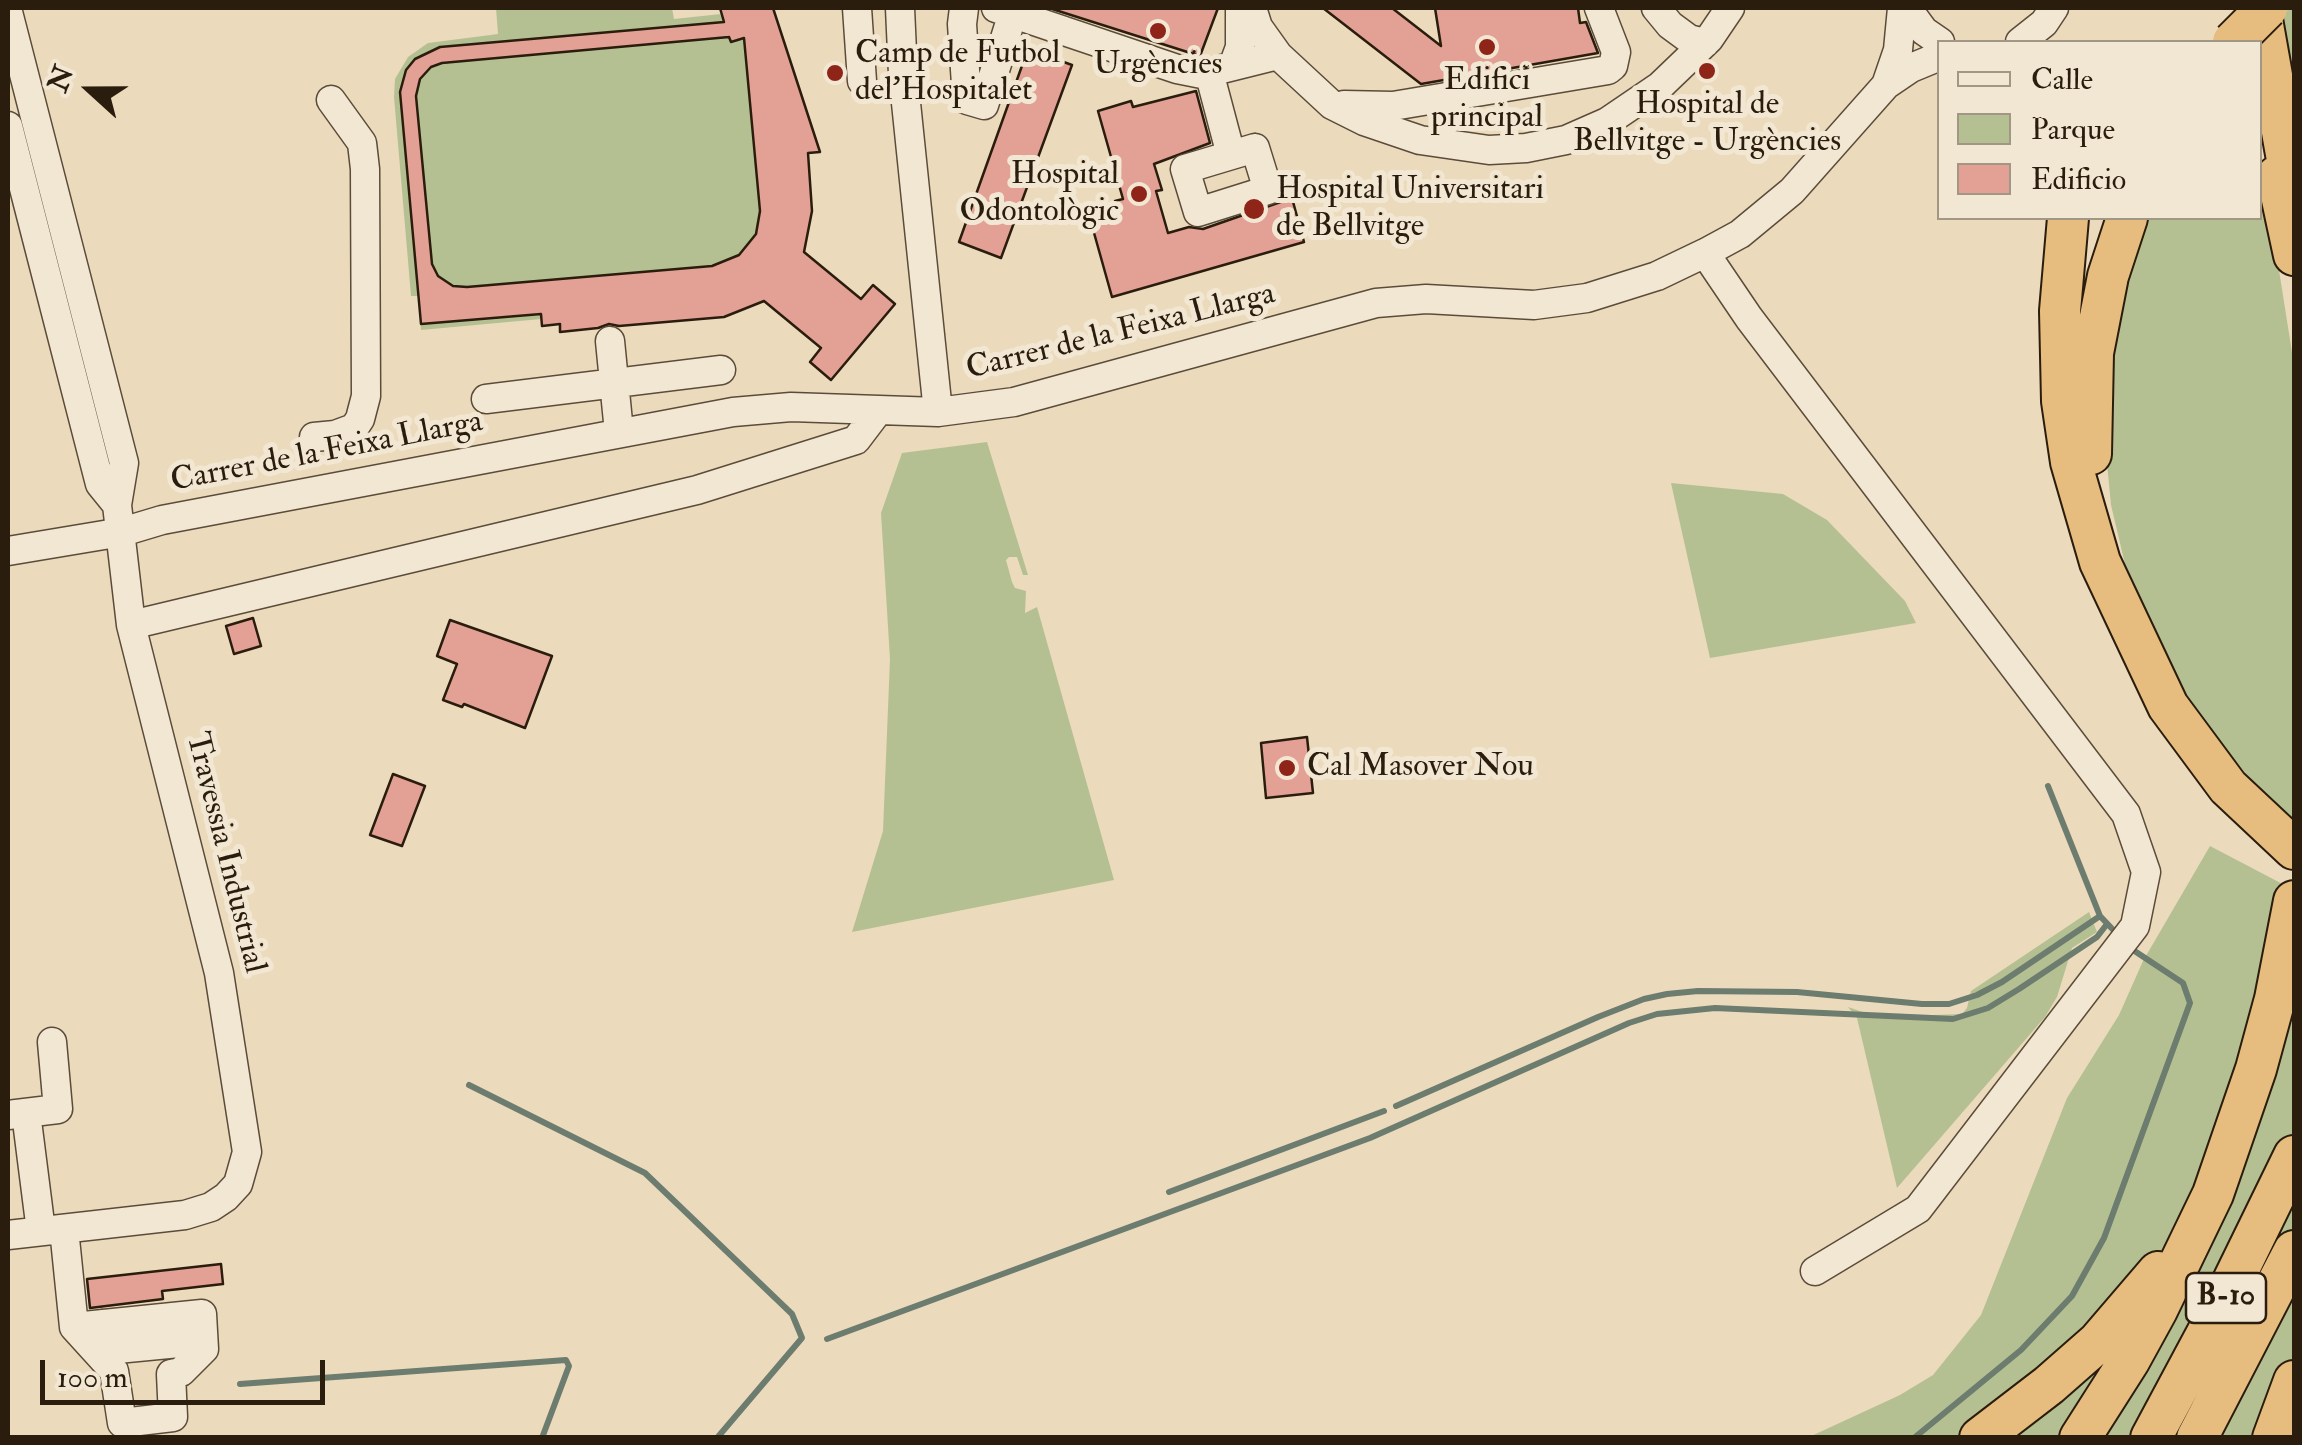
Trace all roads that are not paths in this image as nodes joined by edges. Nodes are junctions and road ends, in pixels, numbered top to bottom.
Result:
1 (857, 8) edge
2 (900, 8) edge
3 (964, 8) edge
4 (1240, 8) edge
5 (1252, 8) edge
6 (1599, 8) edge
7 (1656, 8) edge
8 (1730, 8) edge
9 (1904, 8) edge
10 (2054, 8) edge
11 (2242, 8) edge
12 (2264, 8) edge
13 (1005, 10) edge
14 (8, 12) edge
15 (1937, 40) edge
16 (2023, 40) edge
17 (2236, 40) edge
18 (2251, 40) edge
19 (1705, 42) junction
20 (1278, 55) junction
21 (1937, 57) edge
22 (1221, 69) junction
23 (862, 81) dead end
24 (1886, 84) junction
25 (2262, 94) edge
26 (332, 100) dead end
27 (1326, 110) junction
28 (8, 126) edge
29 (1231, 155) dead end
30 (2294, 199) edge
31 (2068, 220) edge
32 (2126, 220) edge
33 (1705, 253) junction
34 (2294, 255) edge
35 (610, 340) dead end
36 (720, 370) dead end
37 (614, 384) junction
38 (486, 398) dead end
39 (878, 411) junction
40 (938, 412) junction
41 (619, 432) junction
42 (314, 437) dead end
43 (119, 518) junction
44 (8, 552) edge
45 (2118, 600) junction
46 (130, 624) junction
47 (2294, 850) edge
48 (2294, 900) edge
49 (52, 1042) dead end
50 (16, 1114) edge
51 (2236, 1134) junction
52 (2294, 1156) edge
53 (52, 1230) junction
54 (8, 1235) edge
55 (2294, 1251) edge
56 (1815, 1271) dead end
57 (2294, 1272) edge
58 (74, 1326) junction
59 (2294, 1381) edge
60 (1980, 1438) edge
61 (2080, 1438) edge
62 (2151, 1438) edge
63 (2196, 1438) edge
64 (2217, 1438) edge
65 (2273, 1438) edge

1 - 23 street
2 - 40 street
3 - 13 street
4 - 22 street
5 - 20 street
6 - 27 street
7 - 19 street
8 - 19 street
9 - 15 street
9 - 24 street, Carrer de la Feixa Llarga
10 - 16 street
11 - 18 highway
12 - 17 highway, bridge
12 - 30 highway
13 - 22 street
14 - 43 street, Travessia Industrial
19 - 27 street
20 - 22 street
20 - 27 street
21 - 24 street, Carrer de la Feixa Llarga
22 - 29 street
24 - 33 street, Carrer de la Feixa Llarga
25 - 34 highway
26 - 42 street
28 - 43 street, Travessia Industrial
31 - 45 highway
32 - 45 highway
33 - 40 street, Carrer de la Feixa Llarga
33 - 56 street
35 - 37 street
36 - 37 street
37 - 38 street
37 - 41 street
39 - 40 street, Carrer de la Feixa Llarga
39 - 41 street, Carrer de la Feixa Llarga
39 - 46 street
41 - 43 street, Carrer de la Feixa Llarga
43 - 44 street, Carrer de la Feixa Llarga
43 - 46 street, Travessia Industrial
45 - 47 highway
46 - 53 street, Travessia Industrial
48 - 51 highway
49 - 50 street
50 - 53 street
51 - 60 highway
51 - 61 highway
52 - 62 highway, B-10
53 - 54 street
53 - 58 street
55 - 63 highway, B-10
57 - 64 highway
58 - 58 street
59 - 65 highway

